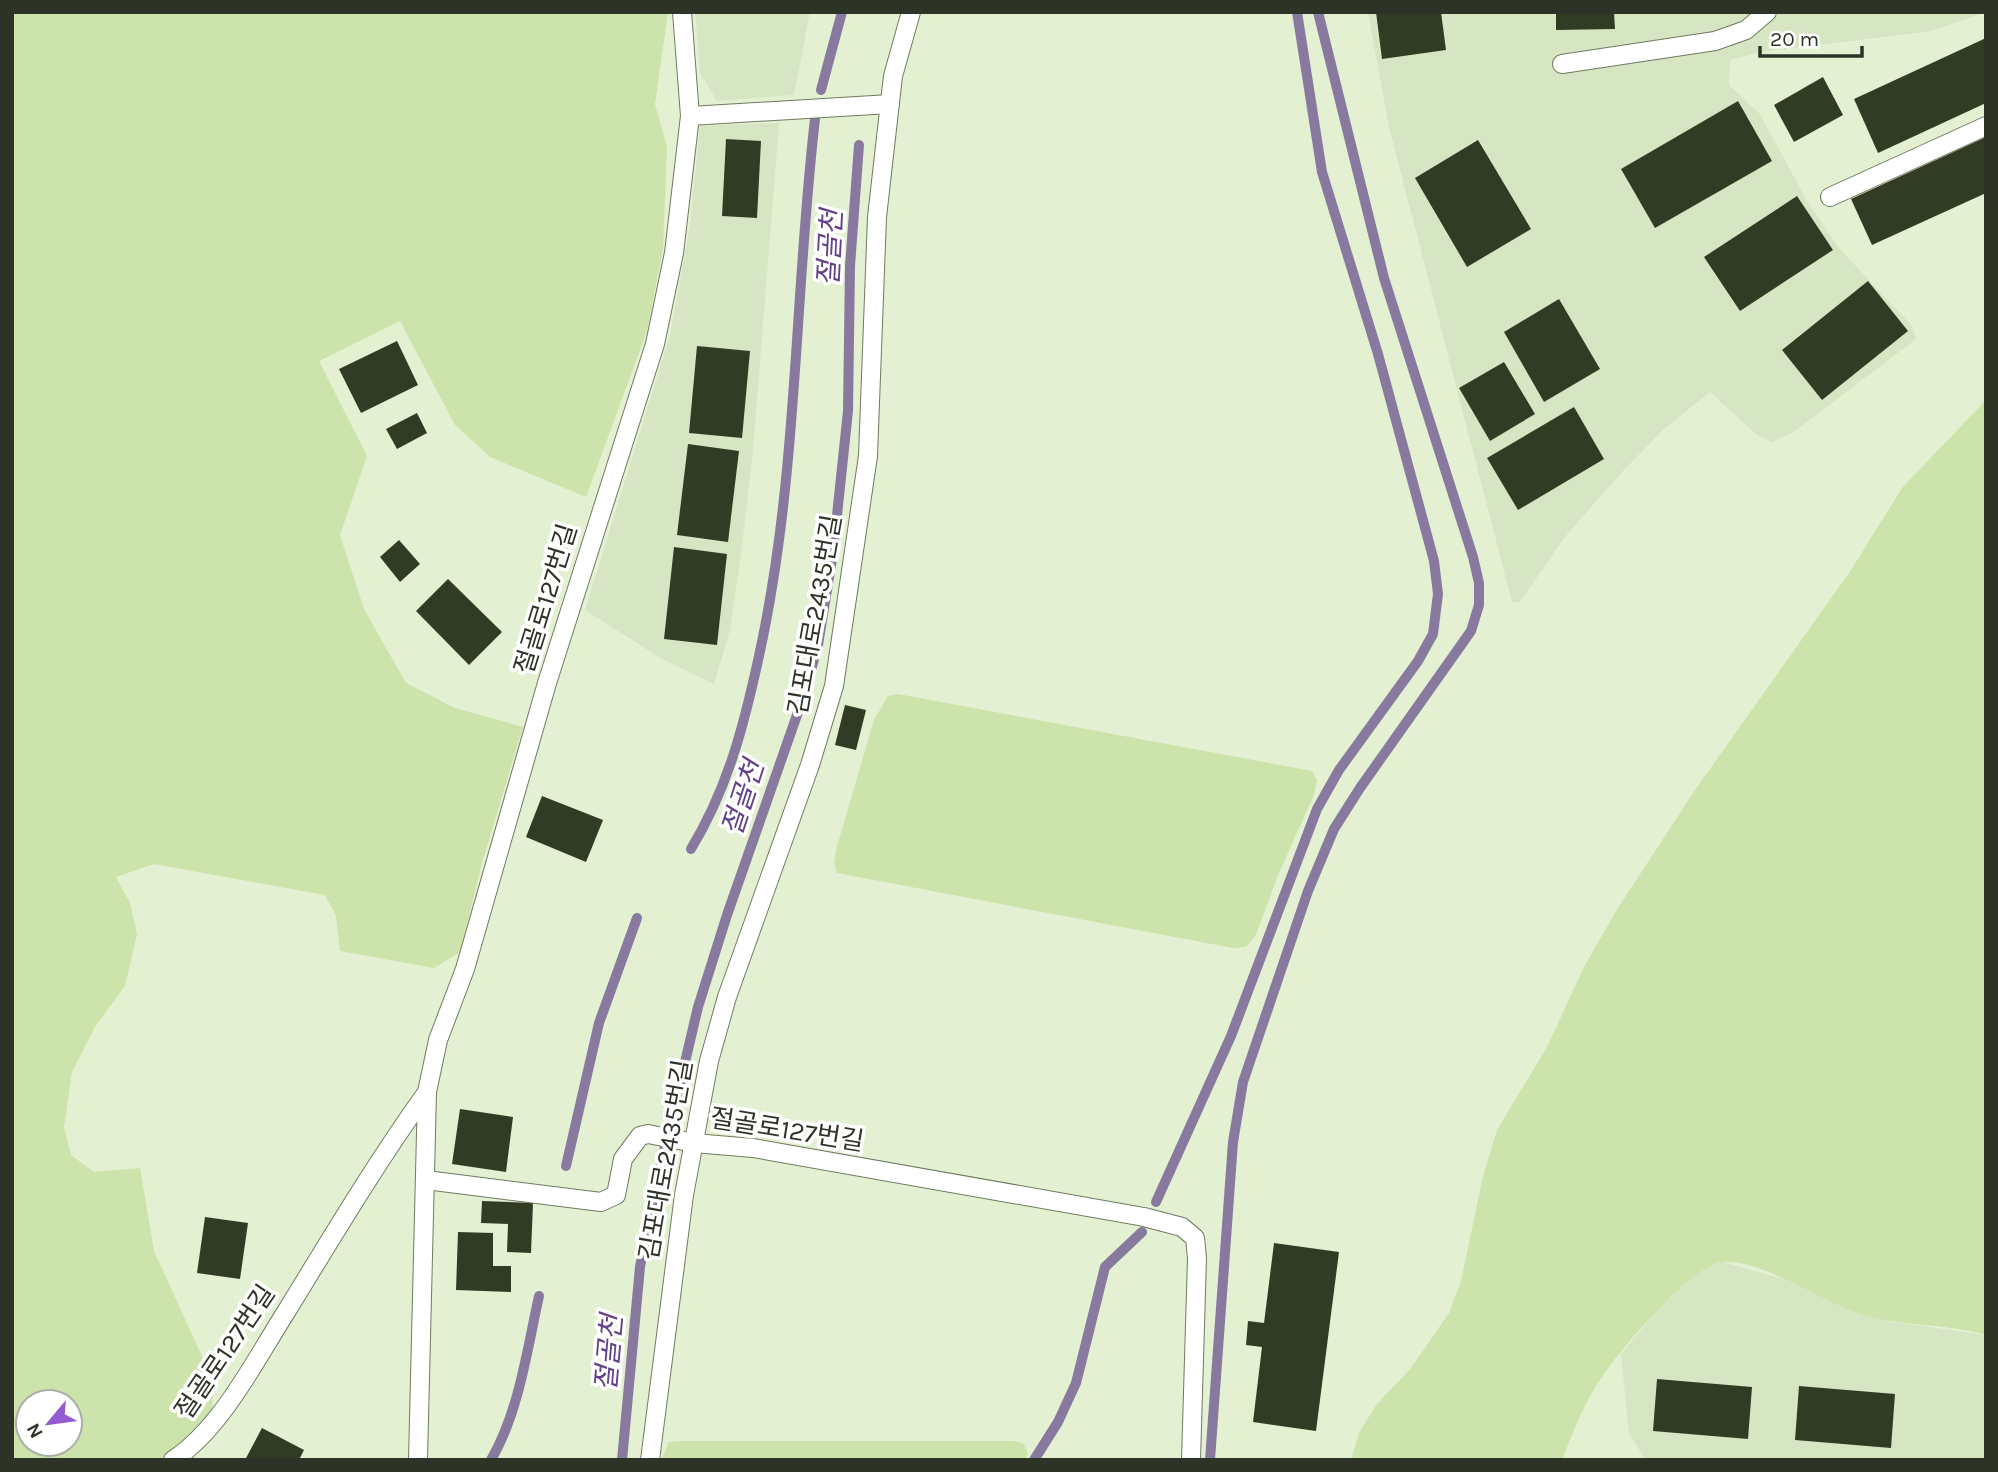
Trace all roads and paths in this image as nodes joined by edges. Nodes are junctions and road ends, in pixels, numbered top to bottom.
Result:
1 (682, 12) edge
2 (911, 12) edge
3 (1768, 12) edge
4 (1562, 64) dead end
5 (890, 104) junction
6 (690, 116) junction
7 (1986, 126) edge
8 (1830, 197) dead end
9 (427, 1092) junction
10 (689, 1142) junction
11 (426, 1180) junction
12 (173, 1460) edge
13 (418, 1460) edge
14 (650, 1460) edge
15 (1191, 1460) edge

1 - 6 lane, 절골로127번길
2 - 5 lane, 김포대로2435번길
3 - 4 lane
5 - 6 lane
5 - 10 lane, 김포대로2435번길
6 - 9 lane, 절골로127번길
7 - 8 lane
9 - 11 lane, 절골로127번길
9 - 12 lane, 절골로127번길
10 - 11 lane, 절골로127번길
10 - 14 lane, 김포대로2435번길
10 - 15 lane, 절골로127번길
11 - 13 lane, 절골로127번길

